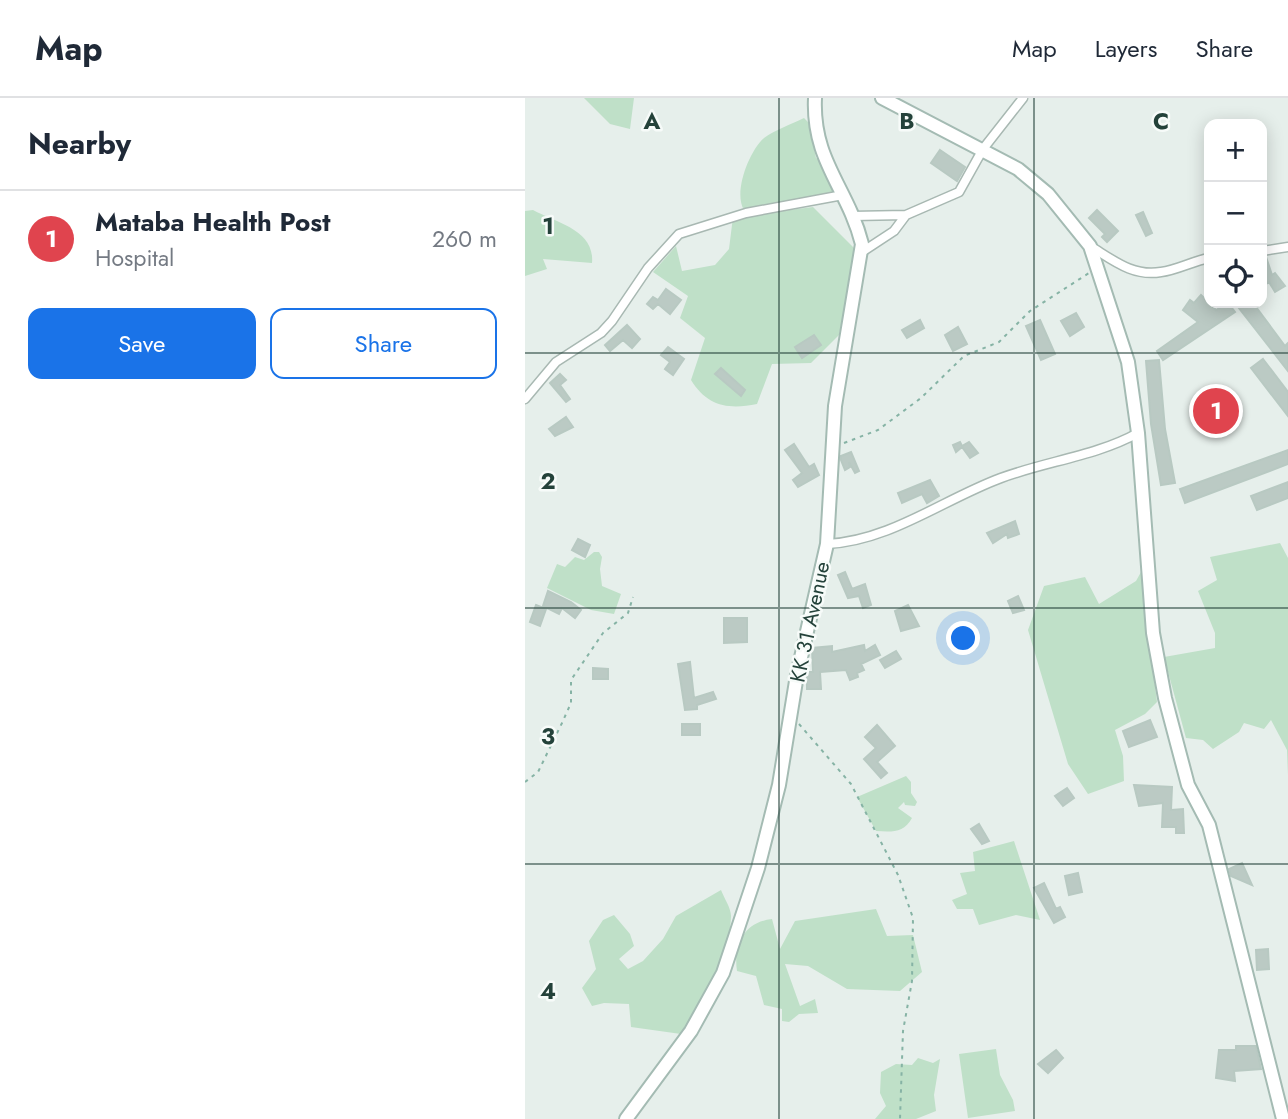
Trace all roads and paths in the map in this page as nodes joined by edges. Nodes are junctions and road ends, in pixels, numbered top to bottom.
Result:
1 (815, 98) edge
2 (881, 98) edge
3 (1023, 98) edge
4 (983, 149) junction
5 (843, 195) junction
6 (906, 215) junction
7 (852, 216) junction
8 (1090, 246) junction
9 (1288, 247) edge
10 (1267, 250) edge
11 (862, 252) junction
12 (1204, 260) edge
13 (1096, 266) junction
14 (525, 399) edge
15 (1138, 433) junction
16 (833, 447) junction
17 (827, 544) junction
18 (633, 597) dead end
19 (791, 716) junction
20 (525, 782) edge
21 (626, 1119) edge
22 (900, 1119) edge
23 (1283, 1119) edge

1 - 5 main road, KK 31 Avenue
2 - 4 main road
3 - 4 street
4 - 6 street
4 - 8 main road
5 - 7 main road, KK 31 Avenue
5 - 14 street
6 - 7 street
6 - 11 street
7 - 11 main road, KK 31 Avenue
8 - 12 street
8 - 13 main road
9 - 10 street
11 - 16 main road, KK 31 Avenue
13 - 15 main road
13 - 16 path
15 - 17 street
15 - 23 main road
16 - 17 main road, KK 31 Avenue
17 - 19 main road, KK 31 Avenue
18 - 20 path
19 - 21 main road, KK 31 Avenue
19 - 22 path

